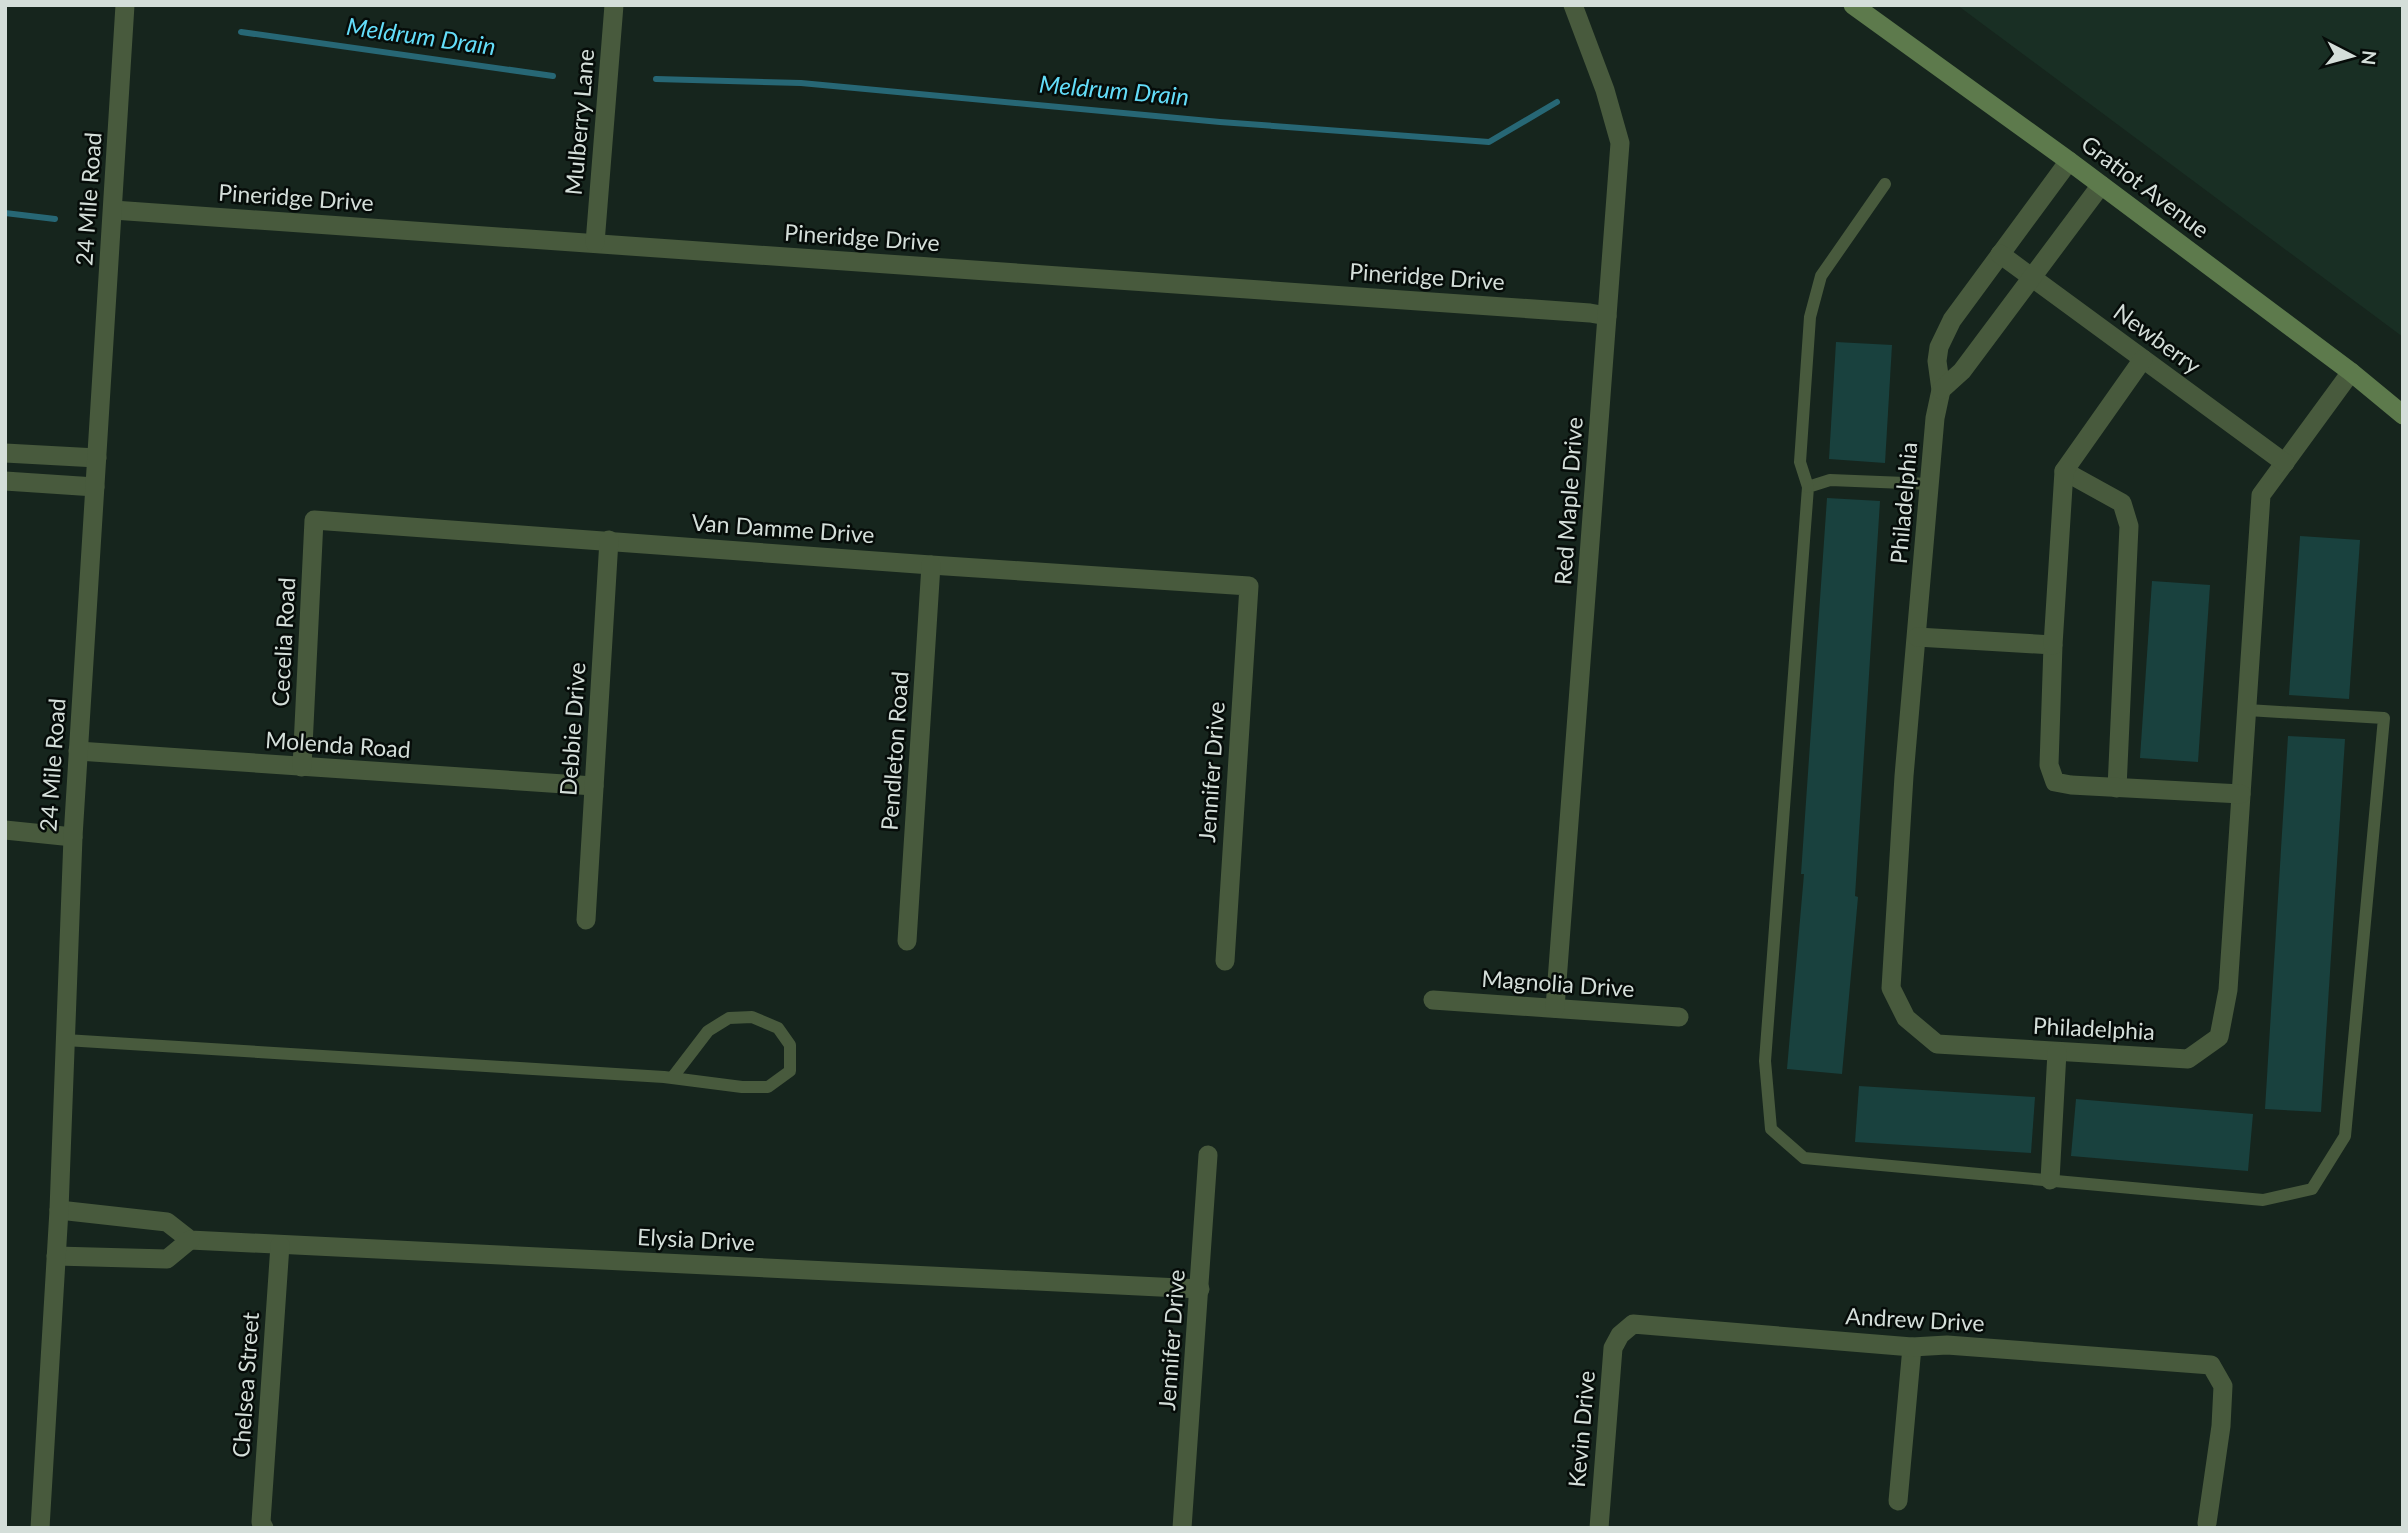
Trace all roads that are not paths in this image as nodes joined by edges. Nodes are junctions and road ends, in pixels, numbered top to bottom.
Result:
1 (125, 5) edge
2 (614, 5) edge
3 (1573, 5) edge
4 (1853, 5) edge
5 (2069, 161) junction
6 (1885, 184) dead end
7 (2101, 185) junction
8 (113, 210) junction
9 (595, 243) junction
10 (2000, 254) junction
11 (2031, 277) junction
12 (1607, 316) junction
13 (2143, 359) junction
14 (2351, 372) junction
15 (1941, 390) junction
16 (2403, 415) edge
17 (5, 453) edge
18 (97, 458) junction
19 (2285, 463) junction
20 (2064, 471) junction
21 (5, 481) edge
22 (1930, 484) junction
23 (95, 487) junction
24 (1808, 487) junction
25 (314, 520) joint
26 (609, 540) junction
27 (931, 565) junction
28 (1249, 586) joint
29 (1917, 636) junction
30 (2053, 645) junction
31 (2247, 710) junction
32 (78, 751) junction
33 (302, 767) junction
34 (594, 786) junction
35 (2117, 788) junction
36 (2241, 794) junction
37 (5, 830) edge
38 (73, 837) junction
39 (586, 920) dead end
40 (907, 941) dead end
41 (1225, 961) dead end
42 (1433, 1000) dead end
43 (1555, 1008) junction
44 (1679, 1017) dead end
45 (65, 1040) junction
46 (2057, 1052) junction
47 (673, 1078) junction
48 (1208, 1155) dead end
49 (2050, 1180) junction
50 (59, 1210) junction
51 (190, 1240) junction
52 (280, 1244) junction
53 (56, 1256) junction
54 (1200, 1289) junction
55 (1620, 1335) joint
56 (1912, 1347) junction
57 (1898, 1500) dead end
58 (2207, 1523) dead end
59 (40, 1528) edge
60 (264, 1528) edge
61 (1182, 1528) edge
62 (1599, 1528) edge

1 - 8 street, 24 Mile Road
2 - 9 street, Mulberry Lane
3 - 12 street, Red Maple Drive
4 - 5 main road, Gratiot Avenue
5 - 7 main road, Gratiot Avenue
5 - 10 street, Philadelphia
6 - 24 lane
7 - 11 street
7 - 14 main road, Gratiot Avenue
8 - 9 street, Pineridge Drive
8 - 18 street, 24 Mile Road
9 - 12 street, Pineridge Drive
10 - 11 street, Newberry
10 - 15 street, Philadelphia
11 - 13 street, Newberry
11 - 15 street
12 - 43 street, Red Maple Drive
13 - 19 street, Newberry
13 - 20 street
14 - 16 main road, Gratiot Avenue
14 - 19 street, Philadelphia
15 - 22 street, Philadelphia
17 - 18 street
18 - 23 street, 24 Mile Road
19 - 31 street, Philadelphia
20 - 30 street
20 - 35 street
21 - 23 street
22 - 24 lane
22 - 29 street, Philadelphia
23 - 32 street, 24 Mile Road
24 - 49 lane
25 - 26 street, Van Damme Drive
25 - 33 street, Cecelia Road
26 - 27 street, Van Damme Drive
26 - 34 street, Debbie Drive
27 - 28 street, Van Damme Drive
27 - 40 street, Pendleton Road
28 - 41 street, Jennifer Drive
29 - 30 street
29 - 46 street, Philadelphia
30 - 35 street
31 - 36 street, Philadelphia
31 - 49 lane
32 - 33 street, Molenda Road
32 - 38 street, 24 Mile Road
33 - 34 street, Molenda Road
34 - 39 street, Debbie Drive
35 - 36 street
36 - 46 street, Philadelphia
37 - 38 street
38 - 45 street, 24 Mile Road
42 - 43 street, Magnolia Drive
43 - 44 street, Magnolia Drive
45 - 47 lane
45 - 50 street, 24 Mile Road
46 - 49 street
47 - 47 lane
48 - 54 street, Jennifer Drive
50 - 51 street
50 - 53 street, 24 Mile Road
51 - 52 street, Elysia Drive
51 - 53 street
52 - 54 street, Elysia Drive
52 - 60 street, Chelsea Street
53 - 59 street, 24 Mile Road
54 - 61 street, Jennifer Drive
55 - 56 street, Andrew Drive
55 - 62 street, Kevin Drive
56 - 57 street
56 - 58 street, Andrew Drive

